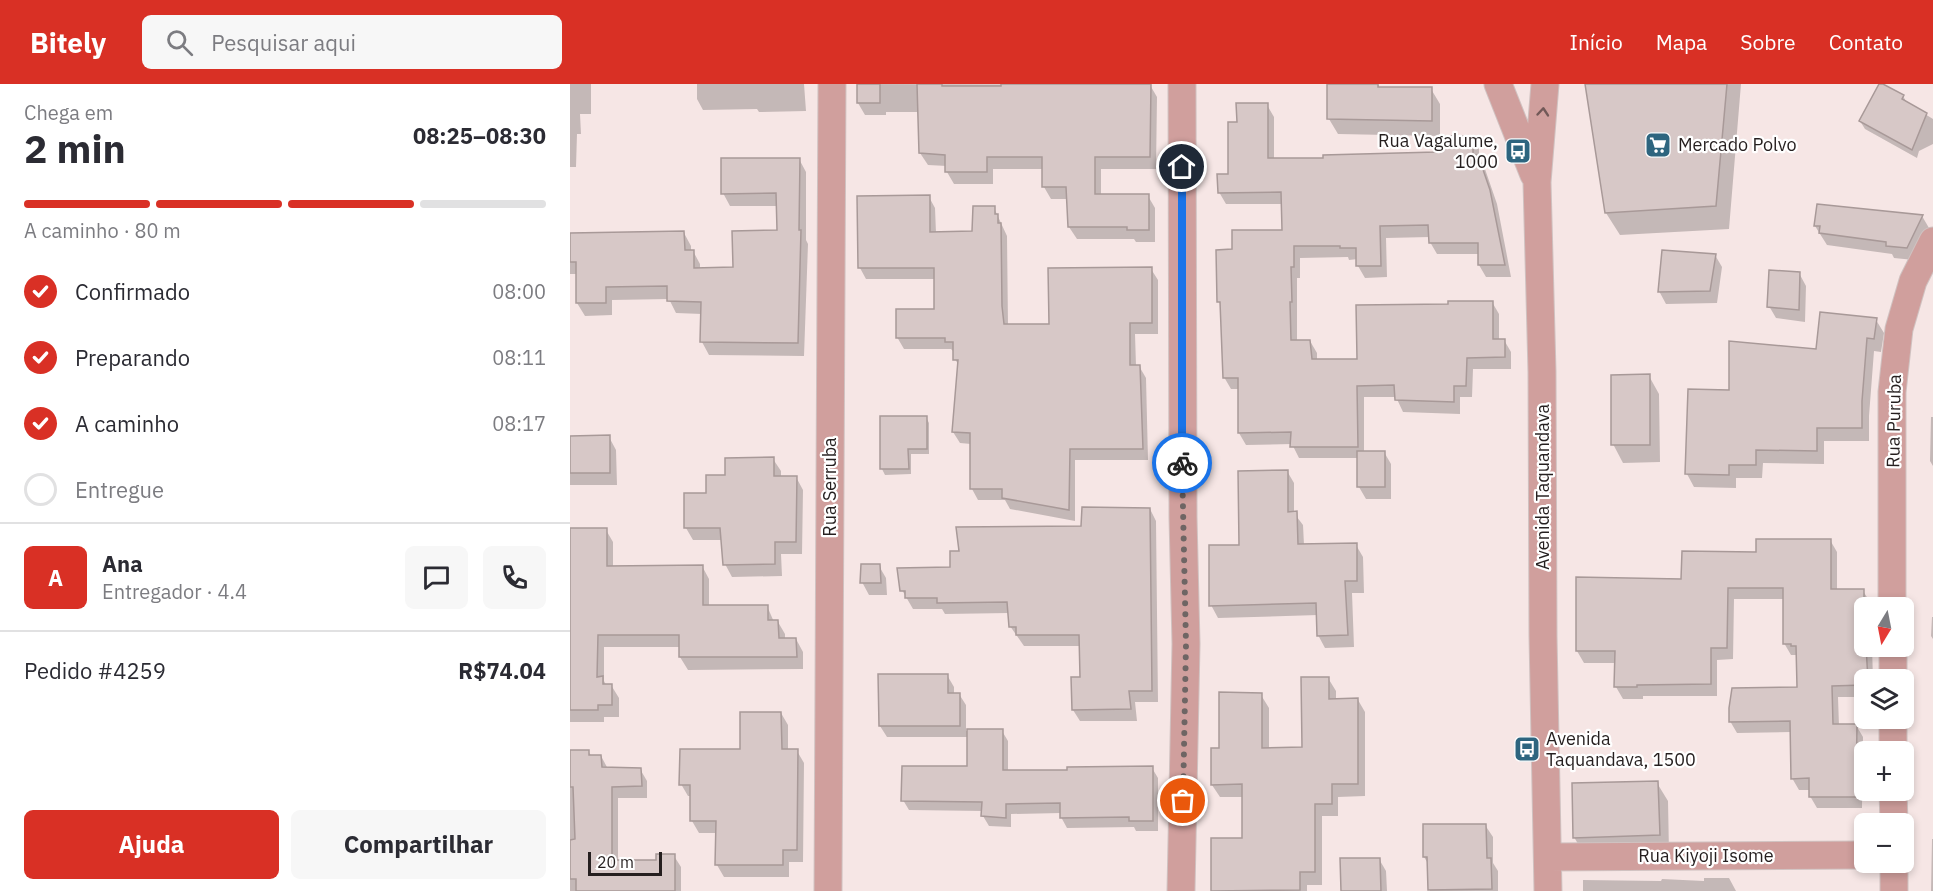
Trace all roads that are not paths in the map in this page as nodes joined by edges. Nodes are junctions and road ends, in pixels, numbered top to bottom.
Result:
1 (832, 84) edge
2 (1182, 84) edge
3 (1498, 84) edge
4 (1545, 84) edge
5 (1537, 182) junction
6 (1933, 241) edge
7 (1892, 597) edge
8 (1854, 855) edge
9 (1548, 857) junction
10 (1894, 873) edge
11 (828, 891) edge
12 (1181, 891) edge
13 (1548, 891) edge
14 (1894, 891) edge

1 - 11 street, Rua Serruba
2 - 12 street
3 - 5 street
5 -> 4 street, Avenida Taquandava
5 - 9 street, Avenida Taquandava
6 - 7 street, Rua Puruba
8 - 9 street, Rua Kiyoji Isome
9 - 13 street, Avenida Taquandava
10 - 14 street

